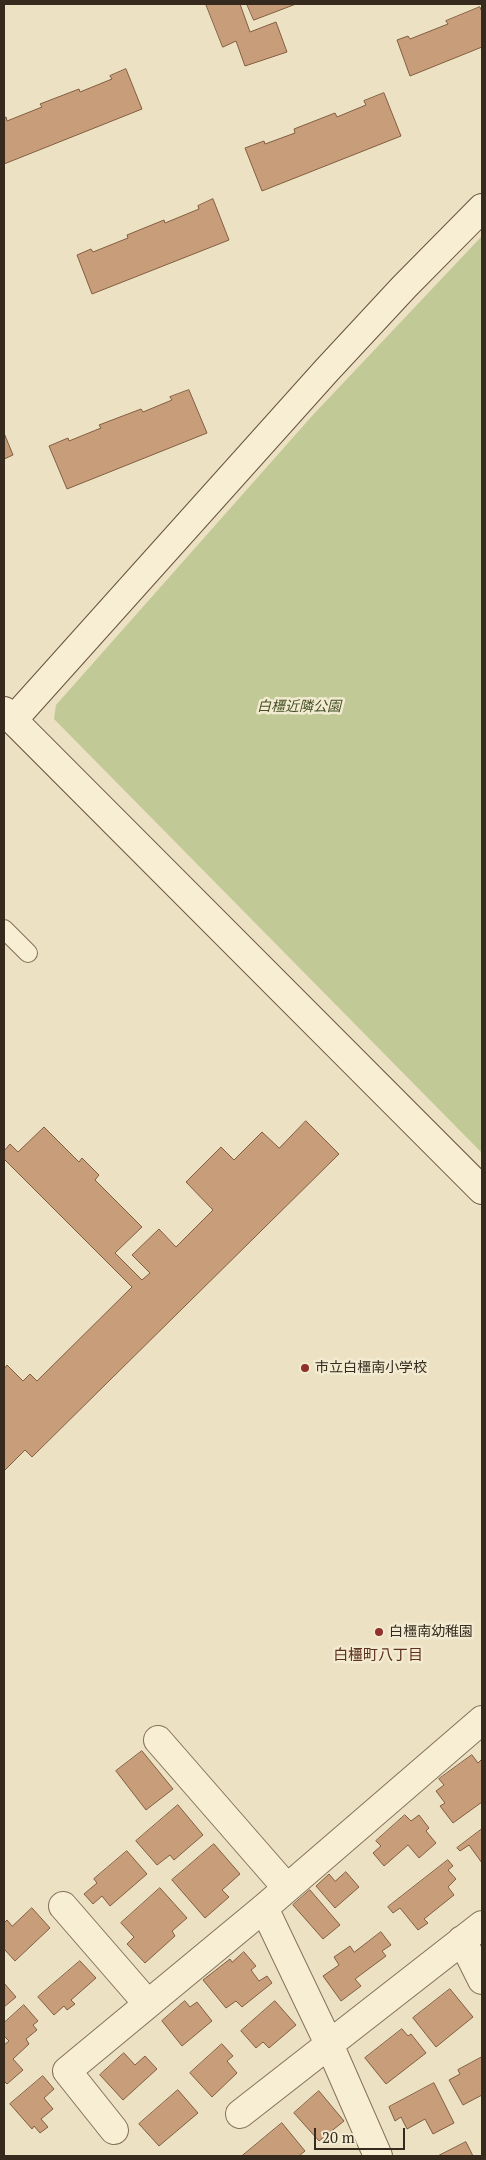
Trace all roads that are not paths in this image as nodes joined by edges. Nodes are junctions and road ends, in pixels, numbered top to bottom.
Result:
1 (482, 208) edge
2 (8, 716) edge
3 (4, 929) edge
4 (28, 953) dead end
5 (482, 1190) edge
6 (482, 1720) edge
7 (158, 1740) dead end
8 (287, 1888) junction
9 (63, 1906) dead end
10 (264, 1908) junction
11 (472, 1932) edge
12 (482, 1980) edge
13 (148, 2004) junction
14 (329, 2044) junction
15 (240, 2114) dead end
16 (114, 2130) dead end
17 (378, 2156) edge

1 - 2 street
2 - 5 street
3 - 4 lane
6 - 8 street
7 - 8 street
8 - 10 street
9 - 13 street
10 - 13 street
10 - 14 street
11 - 12 street
11 - 14 street
13 - 16 street
14 - 15 street
14 - 17 street

